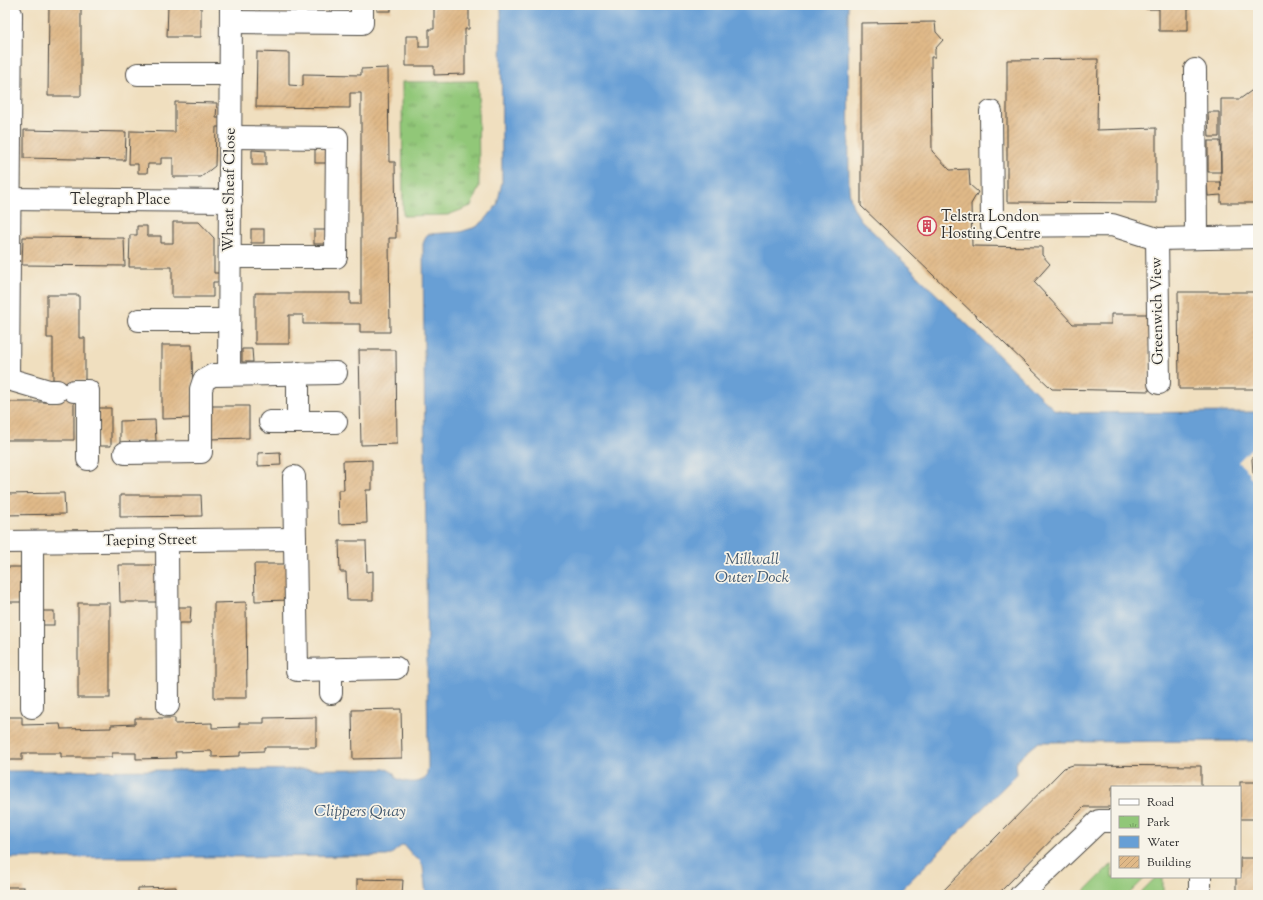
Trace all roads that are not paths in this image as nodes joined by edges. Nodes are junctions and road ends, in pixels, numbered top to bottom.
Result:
1 (362, 5) edge
2 (11, 14) dead end
3 (231, 14) edge
4 (1195, 70) dead end
5 (138, 74) dead end
6 (231, 74) junction
7 (991, 112) dead end
8 (231, 137) junction
9 (7, 199) edge
10 (231, 201) junction
11 (1258, 237) edge
12 (1196, 238) junction
13 (1157, 239) junction
14 (230, 257) junction
15 (138, 320) dead end
16 (229, 320) junction
17 (298, 373) junction
18 (336, 373) dead end
19 (229, 374) junction
20 (7, 379) edge
21 (1159, 383) dead end
22 (270, 422) dead end
23 (298, 422) junction
24 (336, 422) dead end
25 (125, 453) dead end
26 (88, 459) dead end
27 (294, 477) dead end
28 (295, 540) junction
29 (167, 541) junction
30 (5, 542) edge
31 (32, 542) junction
32 (396, 668) dead end
33 (332, 669) junction
34 (331, 693) dead end
35 (168, 705) dead end
36 (32, 707) dead end
37 (1111, 822) edge
38 (1200, 878) edge
39 (1021, 895) edge
40 (1200, 895) edge

1 - 3 street
2 - 9 street
3 - 6 street, Wheat Sheaf Close
4 - 12 street
5 - 6 street
6 - 8 street, Wheat Sheaf Close
7 - 13 street
8 - 10 street, Wheat Sheaf Close
8 - 14 street
9 - 10 street, Telegraph Place
9 - 20 street
10 - 14 street, Wheat Sheaf Close
11 - 12 street
12 - 13 street
13 - 21 street, Greenwich View
14 - 16 street, Wheat Sheaf Close
15 - 16 street
16 - 19 street, Wheat Sheaf Close
17 - 18 street
17 - 19 street
17 - 23 street
19 - 25 street
20 - 26 street
22 - 23 street
23 - 24 street
27 - 28 street
28 - 29 street, Taeping Street
28 - 33 street
29 - 31 street, Taeping Street
29 - 35 street
30 - 31 street, Taeping Street
31 - 36 street
32 - 33 street
33 - 34 street
37 - 39 street
38 - 40 street

